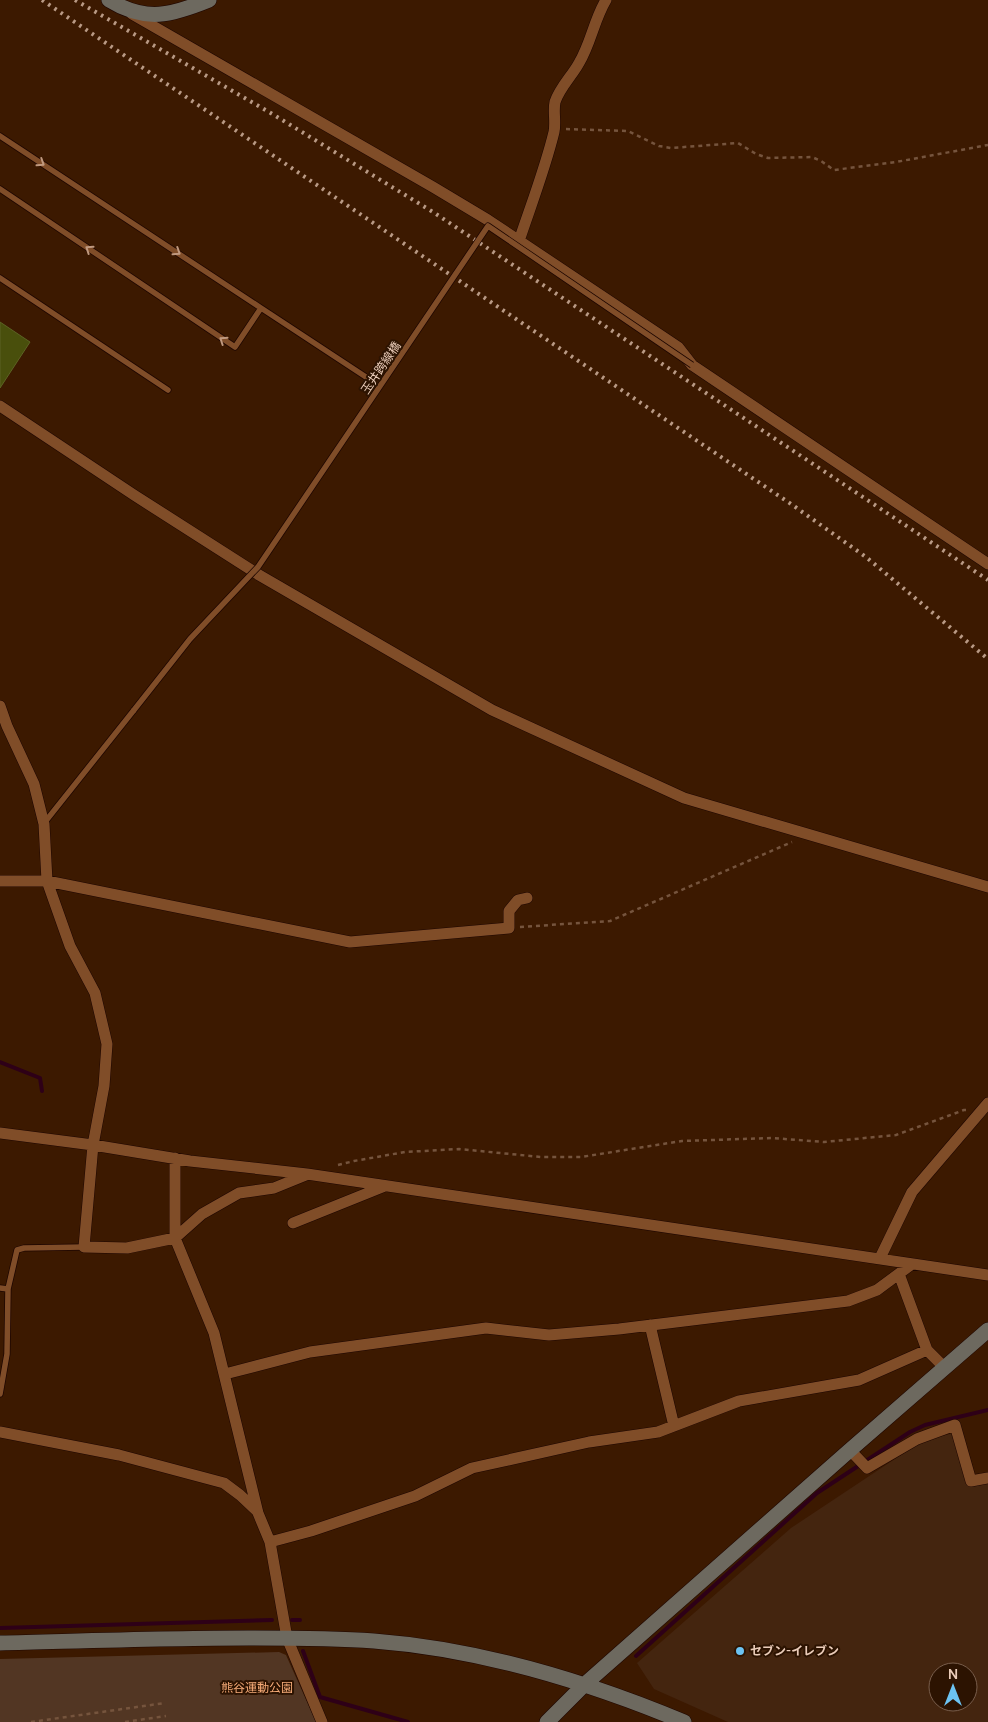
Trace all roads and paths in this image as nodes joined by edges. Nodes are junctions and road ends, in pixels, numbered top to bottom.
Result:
1 (109, 0) edge
2 (209, 0) edge
3 (606, 0) edge
4 (124, 9) junction
5 (555, 129) junction
6 (0, 136) edge
7 (988, 145) edge
8 (0, 189) edge
9 (519, 241) junction
10 (0, 278) edge
11 (261, 308) junction
12 (692, 365) junction
13 (372, 381) dead end
14 (168, 390) dead end
15 (0, 406) edge
16 (988, 564) edge
17 (0, 706) edge
18 (44, 824) junction
19 (810, 834) junction
20 (0, 881) edge
21 (47, 881) junction
22 (988, 887) edge
23 (527, 898) dead end
24 (510, 928) junction
25 (988, 1102) edge
26 (978, 1115) junction
27 (0, 1133) edge
28 (93, 1145) junction
29 (175, 1158) junction
30 (335, 1166) dead end
31 (308, 1174) junction
32 (387, 1186) junction
33 (293, 1223) dead end
34 (175, 1238) junction
35 (84, 1247) junction
36 (880, 1258) junction
37 (912, 1264) junction
38 (899, 1274) junction
39 (988, 1275) edge
40 (0, 1288) edge
41 (8, 1289) junction
42 (650, 1325) junction
43 (988, 1330) edge
44 (927, 1350) junction
45 (945, 1368) junction
46 (225, 1374) junction
47 (0, 1394) edge
48 (674, 1426) junction
49 (0, 1432) edge
50 (853, 1453) junction
51 (988, 1478) edge
52 (258, 1513) junction
53 (270, 1542) junction
54 (287, 1638) junction
55 (0, 1643) edge
56 (584, 1684) junction
57 (165, 1703) dead end
58 (166, 1716) dead end
59 (31, 1722) edge
60 (125, 1722) edge
61 (322, 1722) edge
62 (547, 1722) edge
63 (684, 1722) edge

1 - 4 street
2 - 4 street
3 - 5 street
4 - 9 street
5 - 7 path
5 - 9 street
6 -> 11 lane
11 -> 8 lane
9 - 12 street
10 - 14 lane
11 - 13 lane
12 - 16 street
12 - 18 lane, 玉井跨線橋, bridge
15 - 19 street
17 - 18 street
18 - 21 street
19 - 22 street
19 - 24 path
20 - 21 street
21 - 24 street
21 - 28 street
23 - 24 street
25 - 26 street
26 - 30 path
26 - 36 street
27 - 28 street
28 - 29 street
28 - 35 street
29 - 31 street
29 - 34 street
31 - 32 street
31 - 34 street
32 - 33 street
32 - 36 street
34 - 35 street
34 - 46 street
35 - 41 lane
36 - 37 street
37 - 38 street
37 - 39 street
38 - 42 street
38 - 44 street
40 - 41 lane
41 - 47 lane
42 - 46 street
42 - 48 street
43 - 45 street
44 - 45 street
44 - 48 street
45 - 50 street
46 - 52 street
48 - 53 street
49 - 52 street
50 - 51 street
50 - 56 street
52 - 53 street
53 - 54 street
54 - 55 street
54 - 56 street
54 - 61 street
56 - 62 street
56 - 63 street
57 - 59 path
58 - 60 path

